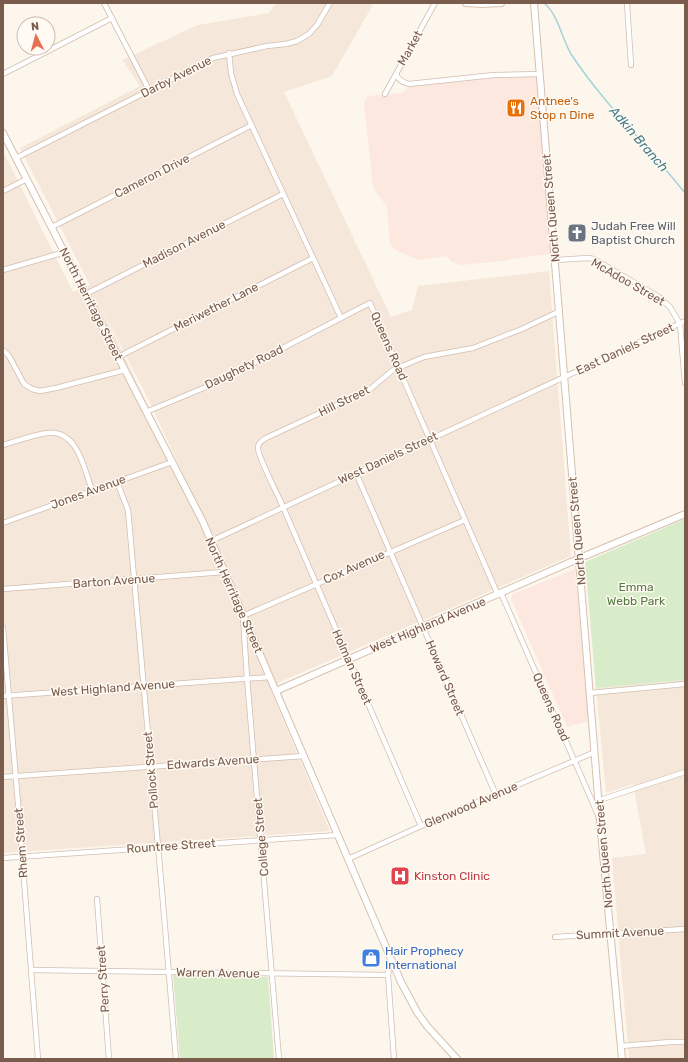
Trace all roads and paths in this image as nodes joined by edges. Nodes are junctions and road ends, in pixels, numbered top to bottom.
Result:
1 (104, 3) edge
2 (330, 3) edge
3 (435, 3) edge
4 (466, 3) edge
5 (501, 3) edge
6 (534, 3) edge
7 (627, 3) edge
8 (112, 18) junction
9 (230, 54) junction
10 (631, 65) dead end
11 (3, 74) edge
12 (396, 74) junction
13 (540, 74) junction
14 (149, 90) junction
15 (385, 94) dead end
16 (252, 125) junction
17 (3, 133) edge
18 (16, 158) junction
19 (27, 179) junction
20 (3, 190) edge
21 (283, 194) junction
22 (52, 227) junction
23 (64, 252) junction
24 (313, 258) junction
25 (556, 260) junction
26 (3, 270) edge
27 (86, 294) junction
28 (560, 311) junction
29 (341, 318) junction
30 (685, 321) edge
31 (680, 324) junction
32 (3, 350) edge
33 (118, 357) junction
34 (399, 368) junction
35 (125, 370) junction
36 (565, 376) junction
37 (685, 383) edge
38 (146, 412) junction
39 (430, 439) junction
40 (3, 445) edge
41 (172, 462) junction
42 (356, 473) junction
43 (117, 482) junction
44 (92, 490) junction
45 (283, 507) junction
46 (685, 514) edge
47 (465, 520) junction
48 (3, 523) edge
49 (211, 541) junction
50 (390, 551) junction
51 (580, 558) junction
52 (224, 572) junction
53 (134, 579) junction
54 (316, 584) junction
55 (3, 589) edge
56 (500, 594) junction
57 (243, 616) junction
58 (423, 627) junction
59 (3, 628) edge
60 (348, 659) junction
61 (270, 677) junction
62 (247, 678) junction
63 (685, 684) edge
64 (143, 686) junction
65 (276, 691) junction
66 (590, 693) junction
67 (9, 695) junction
68 (3, 696) edge
69 (595, 752) junction
70 (304, 756) junction
71 (254, 759) junction
72 (574, 761) junction
73 (150, 767) junction
74 (685, 772) edge
75 (16, 776) junction
76 (3, 777) edge
77 (496, 795) junction
78 (603, 799) dead end
79 (600, 821) junction
80 (421, 826) junction
81 (338, 835) junction
82 (261, 840) junction
83 (158, 847) junction
84 (22, 857) junction
85 (3, 858) edge
86 (348, 859) junction
87 (97, 899) dead end
88 (685, 929) edge
89 (611, 934) junction
90 (555, 937) dead end
91 (390, 960) junction
92 (31, 970) junction
93 (102, 971) junction
94 (169, 972) junction
95 (272, 974) junction
96 (388, 975) junction
97 (685, 1042) edge
98 (621, 1046) junction
99 (38, 1059) edge
100 (108, 1059) edge
101 (176, 1059) edge
102 (280, 1059) edge
103 (394, 1059) edge
104 (457, 1059) edge
105 (622, 1059) edge

1 - 8 street
2 - 9 street, Darby Avenue
3 - 12 street, Market
4 - 5 street
6 - 13 street, North Queen Street
7 - 10 street
8 - 11 street
8 - 14 street
9 - 14 street, Darby Avenue
9 - 16 street
12 - 13 street
12 - 15 street, Market
13 - 25 street, North Queen Street
14 - 18 street, Darby Avenue
16 - 21 street
16 - 22 street, Cameron Drive
17 - 18 street, North Herritage Street
18 - 19 street, North Herritage Street
19 - 20 street
19 - 22 street, North Herritage Street
21 - 24 street
21 - 27 street, Madison Avenue
22 - 23 street, North Herritage Street
23 - 26 street
23 - 27 street, North Herritage Street
24 - 29 street
24 - 33 street, Meriwether Lane
25 - 28 street, North Queen Street
25 - 31 street, McAdoo Street
27 - 33 street, North Herritage Street
28 - 34 street, Hill Street
28 - 36 street, North Queen Street
29 - 34 street, Queens Road
29 - 38 street, Daughety Road
30 - 31 street, East Daniels Street
31 - 36 street, East Daniels Street
31 - 37 street, McAdoo Street
32 - 35 street
33 - 35 street, North Herritage Street
34 - 39 street, Queens Road
34 - 45 street, Hill Street
35 - 38 street, North Herritage Street
36 - 39 street, West Daniels Street
36 - 51 street, North Queen Street
38 - 41 street, North Herritage Street
39 - 42 street, West Daniels Street
39 - 47 street, Queens Road
40 - 44 street
41 - 43 street, Jones Avenue
41 - 49 street, North Herritage Street
42 - 45 street, West Daniels Street
42 - 50 street, Howard Street
43 - 44 street, Jones Avenue
43 - 53 street, Pollock Street
44 - 48 street, Jones Avenue
45 - 49 street, West Daniels Street
45 - 54 street, Holman Street
46 - 51 street, West Highland Avenue
47 - 50 street, Cox Avenue
47 - 56 street, Queens Road
49 - 52 street, North Herritage Street
50 - 54 street, Cox Avenue
50 - 58 street, Howard Street
51 - 56 street, West Highland Avenue
51 - 66 street, North Queen Street
52 - 53 street, Barton Avenue
52 - 57 street, North Herritage Street
53 - 55 street, Barton Avenue
53 - 64 street, Pollock Street
54 - 57 street, Cox Avenue
54 - 60 street, Holman Street
56 - 58 street, West Highland Avenue
56 - 72 street, Queens Road
57 - 61 street, North Herritage Street
57 - 62 street, College Street
58 - 60 street, West Highland Avenue
58 - 77 street, Howard Street
59 - 67 street, Rhem Street
60 - 65 street, West Highland Avenue
60 - 80 street, Holman Street
61 - 62 street, West Highland Avenue
61 - 65 street, North Herritage Street
62 - 64 street, West Highland Avenue
62 - 71 street, College Street
63 - 66 street
64 - 67 street, West Highland Avenue
64 - 73 street, Pollock Street
65 - 70 street, North Herritage Street
66 - 69 street, North Queen Street
67 - 68 street, West Highland Avenue
67 - 75 street, Rhem Street
69 - 72 street, Glenwood Avenue
69 - 79 street, North Queen Street
70 - 71 street, Edwards Avenue
70 - 81 street, North Herritage Street
71 - 73 street, Edwards Avenue
71 - 82 street, College Street
72 - 77 street, Glenwood Avenue
72 - 79 street, Queens Road
73 - 75 street, Edwards Avenue
73 - 83 street, Pollock Street
74 - 78 street
75 - 76 street, Edwards Avenue
75 - 84 street, Rhem Street
77 - 80 street, Glenwood Avenue
79 - 89 street, North Queen Street
80 - 86 street, Glenwood Avenue
81 - 82 street, Rountree Street
81 - 86 street, North Herritage Street
82 - 83 street, Rountree Street
82 - 95 street, College Street
83 - 84 street, Rountree Street
83 - 94 street, Pollock Street
84 - 85 street, Rountree Street
84 - 92 street, Rhem Street
86 - 91 street, North Herritage Street
87 - 93 street, Perry Street
88 - 89 street, Summit Avenue
89 - 90 street, Summit Avenue
89 - 98 street, North Queen Street
91 - 96 street
91 - 104 street, North Herritage Street
92 - 93 street, Warren Avenue
92 - 99 street, Rhem Street
93 - 94 street, Warren Avenue
93 - 100 street, Perry Street
94 - 95 street, Warren Avenue
94 - 101 street, Pollock Street
95 - 96 street, Warren Avenue
95 - 102 street, College Street
96 - 103 street
97 - 98 street
98 - 105 street, North Queen Street

